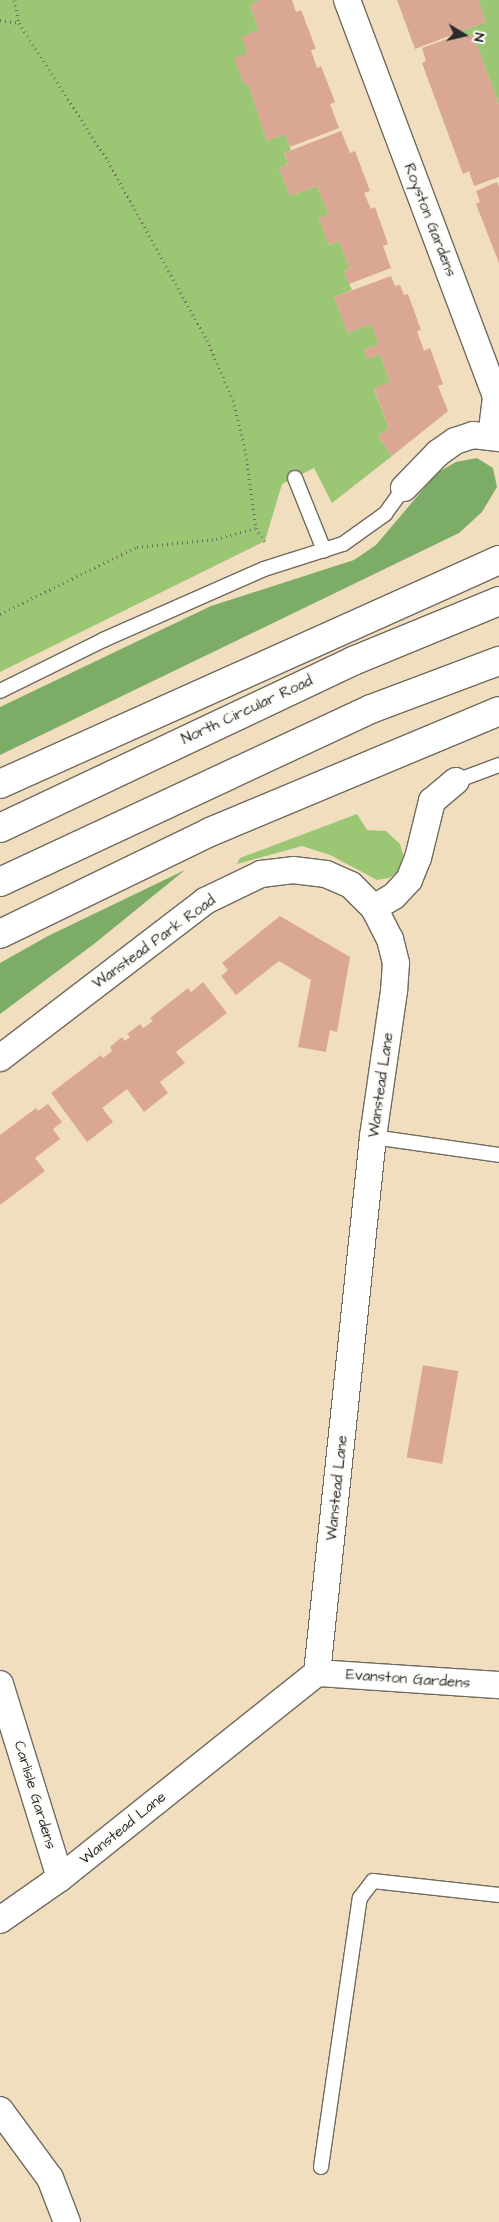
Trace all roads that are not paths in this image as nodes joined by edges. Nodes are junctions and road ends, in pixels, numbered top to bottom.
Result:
1 (347, 0) edge
2 (498, 395) edge
3 (495, 436) edge
4 (295, 478) dead end
5 (404, 488) joint
6 (324, 550) junction
7 (499, 560) edge
8 (499, 601) edge
9 (499, 661) edge
10 (0, 691) edge
11 (499, 711) edge
12 (499, 765) edge
13 (456, 781) joint
14 (0, 784) edge
15 (0, 828) edge
16 (0, 882) edge
17 (374, 908) junction
18 (0, 934) edge
19 (0, 1058) edge
20 (373, 1137) junction
21 (499, 1155) edge
22 (317, 1673) junction
23 (0, 1684) edge
24 (499, 1685) edge
25 (60, 1878) junction
26 (499, 1894) edge
27 (0, 1920) edge
28 (0, 2110) edge
29 (321, 2167) dead end
30 (67, 2222) edge

1 - 2 street, Royston Gardens
2 - 3 street, Royston Gardens
3 - 5 street
4 - 6 lane
5 - 6 lane
6 - 10 lane
7 - 14 highway
8 - 15 highway, North Circular Road
9 - 16 highway
11 - 18 highway
12 - 13 lane
13 - 17 street
17 - 19 street, Wanstead Park Road
17 - 20 street, Wanstead Lane
20 - 21 lane
20 - 22 street, Wanstead Lane
22 - 24 street, Evanston Gardens
22 - 25 street, Wanstead Lane
23 - 25 street, Carlisle Gardens
25 - 27 street, Wanstead Lane
26 - 29 lane
28 - 30 street

